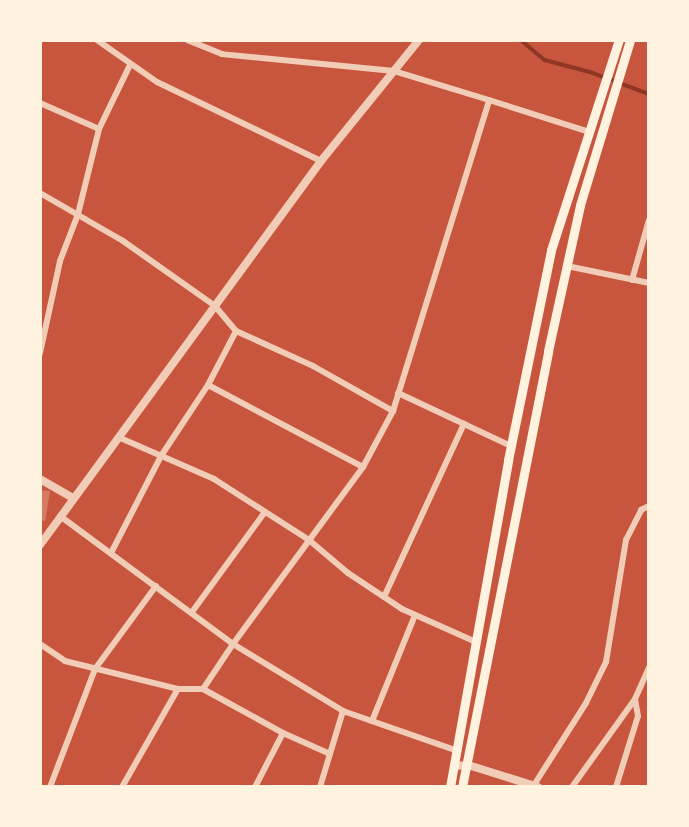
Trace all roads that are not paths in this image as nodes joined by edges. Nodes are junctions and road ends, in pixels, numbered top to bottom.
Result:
1 (96, 40) edge
2 (188, 40) edge
3 (419, 40) edge
4 (619, 40) edge
5 (630, 40) edge
6 (621, 56) junction
7 (130, 65) junction
8 (394, 71) junction
9 (489, 100) junction
10 (40, 103) edge
11 (99, 129) junction
12 (594, 134) junction
13 (321, 161) junction
14 (40, 193) edge
15 (78, 214) junction
16 (649, 220) edge
17 (567, 265) junction
18 (632, 280) junction
19 (649, 283) edge
20 (215, 306) junction
21 (236, 331) junction
22 (40, 353) edge
23 (208, 385) junction
24 (398, 393) junction
25 (393, 411) junction
26 (464, 424) junction
27 (118, 437) junction
28 (511, 446) junction
29 (529, 449) junction
30 (161, 456) junction
31 (363, 467) junction
32 (40, 479) edge
33 (72, 498) junction
34 (649, 506) edge
35 (265, 512) junction
36 (60, 516) junction
37 (309, 541) junction
38 (40, 545) edge
39 (111, 553) junction
40 (156, 586) junction
41 (384, 597) junction
42 (192, 612) junction
43 (415, 615) junction
44 (476, 642) junction
45 (233, 644) junction
46 (40, 645) edge
47 (649, 667) edge
48 (95, 669) junction
49 (178, 689) junction
50 (203, 689) junction
51 (635, 699) junction
52 (343, 711) junction
53 (372, 721) junction
54 (283, 733) junction
55 (458, 751) junction
56 (330, 754) junction
57 (468, 765) junction
58 (455, 766) junction
59 (536, 786) edge
60 (50, 787) edge
61 (122, 787) edge
62 (255, 787) edge
63 (320, 787) edge
64 (450, 787) edge
65 (463, 787) edge
66 (572, 787) edge
67 (616, 787) edge

1 - 7 street
2 - 8 street
3 - 8 street
4 - 6 main road
5 - 6 main road
6 - 12 main road
7 - 11 street
7 - 13 street
8 - 9 street
8 - 13 street
9 - 12 street
9 - 24 street
10 - 11 street
11 - 15 street
12 - 17 main road
12 - 28 main road
13 - 20 street
14 - 15 street
15 - 20 street
15 - 22 street
16 - 18 street
17 - 18 street
17 - 29 main road
18 - 19 street
20 - 21 street
20 - 27 street
21 - 23 street
21 - 25 street
23 - 30 street
23 - 31 street
24 - 25 street
24 - 26 street
25 - 31 street
26 - 28 street
26 - 41 street
27 - 30 street
27 - 33 street
28 - 29 main road
28 - 44 main road
29 - 57 main road
30 - 35 street
30 - 39 street
31 - 37 street
32 - 33 street
33 - 36 street
34 - 59 street
35 - 37 street
35 - 42 street
36 - 38 street
36 - 39 street
37 - 41 street
37 - 45 street
39 - 40 street
40 - 42 street
40 - 48 street
41 - 43 street
42 - 45 street
43 - 44 street
43 - 53 street
44 - 55 main road
45 - 50 street
45 - 52 street
46 - 48 street
47 - 51 street
48 - 49 street
48 - 60 street
49 - 50 street
49 - 61 street
50 - 54 street
51 - 66 street
51 - 67 street
52 - 53 street
52 - 56 street
53 - 55 street
54 - 56 street
54 - 62 street
55 - 58 main road
56 - 63 street
57 - 58 street
57 - 59 street
57 - 65 main road
58 - 64 main road

